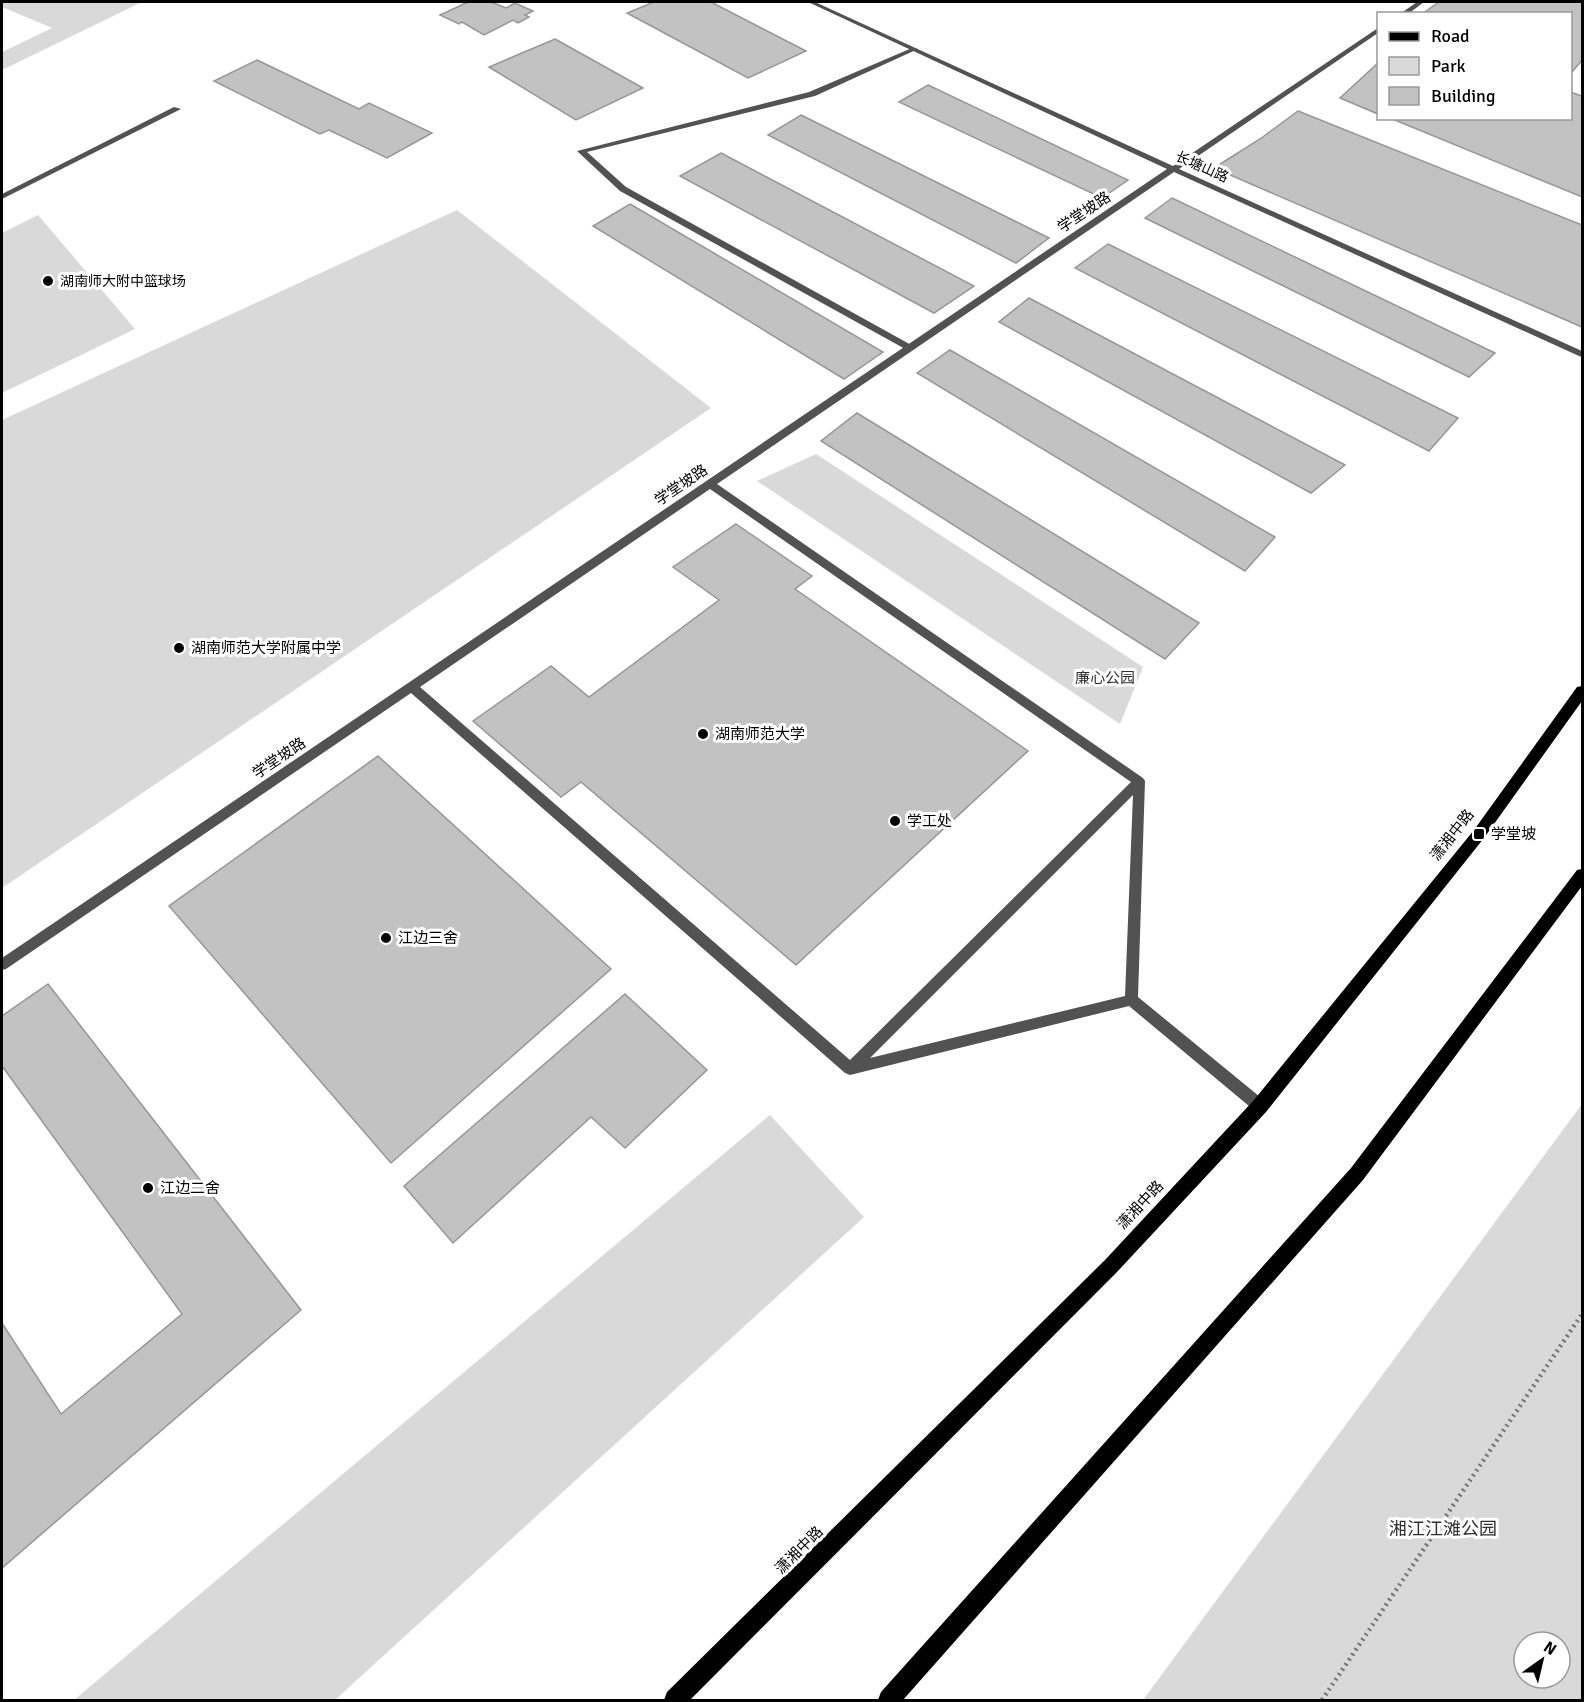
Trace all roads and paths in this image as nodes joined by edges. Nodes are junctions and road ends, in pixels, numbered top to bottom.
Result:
1 (811, 2) edge
2 (1421, 2) edge
3 (1406, 12) edge
4 (1377, 31) edge
5 (914, 49) junction
6 (177, 109) dead end
7 (1173, 169) junction
8 (2, 197) edge
9 (909, 348) junction
10 (1582, 354) edge
11 (709, 484) junction
12 (411, 686) junction
13 (1582, 691) edge
14 (1139, 781) junction
15 (1582, 875) edge
16 (2, 965) edge
17 (1131, 1000) junction
18 (850, 1069) junction
19 (1260, 1106) junction
20 (1582, 1314) edge
21 (675, 1701) edge
22 (889, 1701) edge
23 (1322, 1701) edge

1 - 5 street, 长塘山路
2 - 3 street
4 - 7 street, 学堂坡路
5 - 7 street, 长塘山路
5 - 9 street
6 - 8 street
7 - 9 street, 学堂坡路
7 - 10 street, 长塘山路
9 - 11 street, 学堂坡路
11 - 12 street, 学堂坡路
11 - 14 street
12 - 16 street, 学堂坡路
12 - 18 street
13 - 19 main road, 潇湘中路
14 - 17 street
14 - 18 street
15 - 22 main road
17 - 18 street
17 - 19 street
19 - 21 main road, 潇湘中路
20 - 23 path

